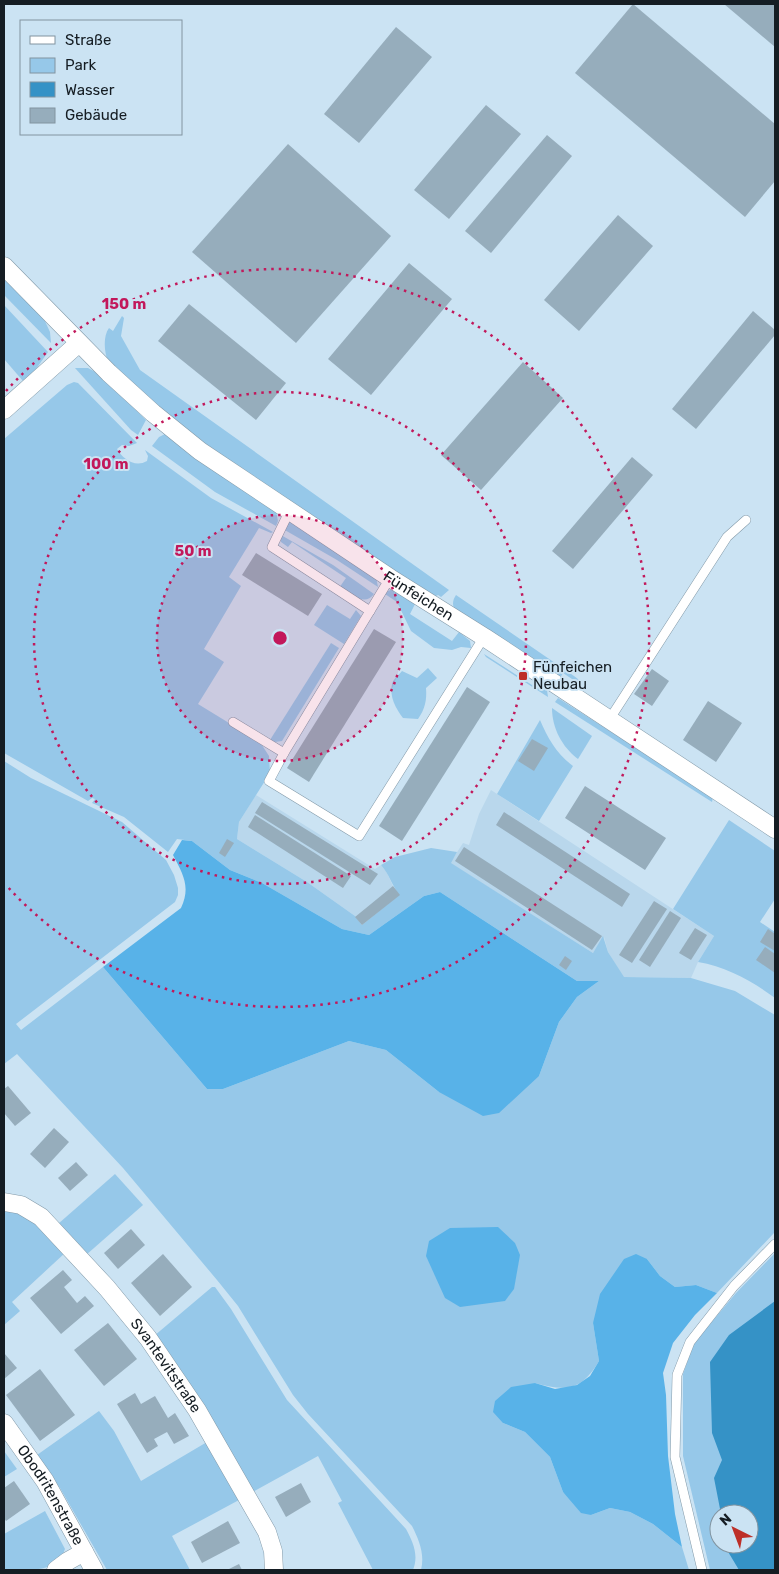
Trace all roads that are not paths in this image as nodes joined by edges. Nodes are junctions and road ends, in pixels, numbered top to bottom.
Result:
1 (4, 266) edge
2 (80, 343) junction
3 (4, 410) edge
4 (290, 510) junction
5 (746, 520) dead end
6 (390, 578) junction
7 (370, 612) junction
8 (484, 637) junction
9 (609, 720) junction
10 (233, 722) dead end
11 (284, 753) junction
12 (775, 829) edge
13 (4, 1202) edge
14 (775, 1244) edge
15 (4, 1424) edge
16 (84, 1552) junction
17 (56, 1570) edge
18 (94, 1570) edge
19 (274, 1570) edge
20 (702, 1570) edge

1 - 2 street, Fünfeichen
2 - 3 street
2 - 4 street, Fünfeichen
4 - 6 street, Fünfeichen
4 - 7 lane
5 - 9 lane
6 - 7 lane
6 - 8 street, Fünfeichen
7 - 11 lane
8 - 9 street, Fünfeichen
8 - 11 lane
9 - 12 street, Fünfeichen
10 - 11 lane
13 - 19 street, Svantevitstraße
14 - 20 lane
15 - 16 street, Obodritenstraße
16 - 17 street
16 - 18 street, Obodritenstraße

